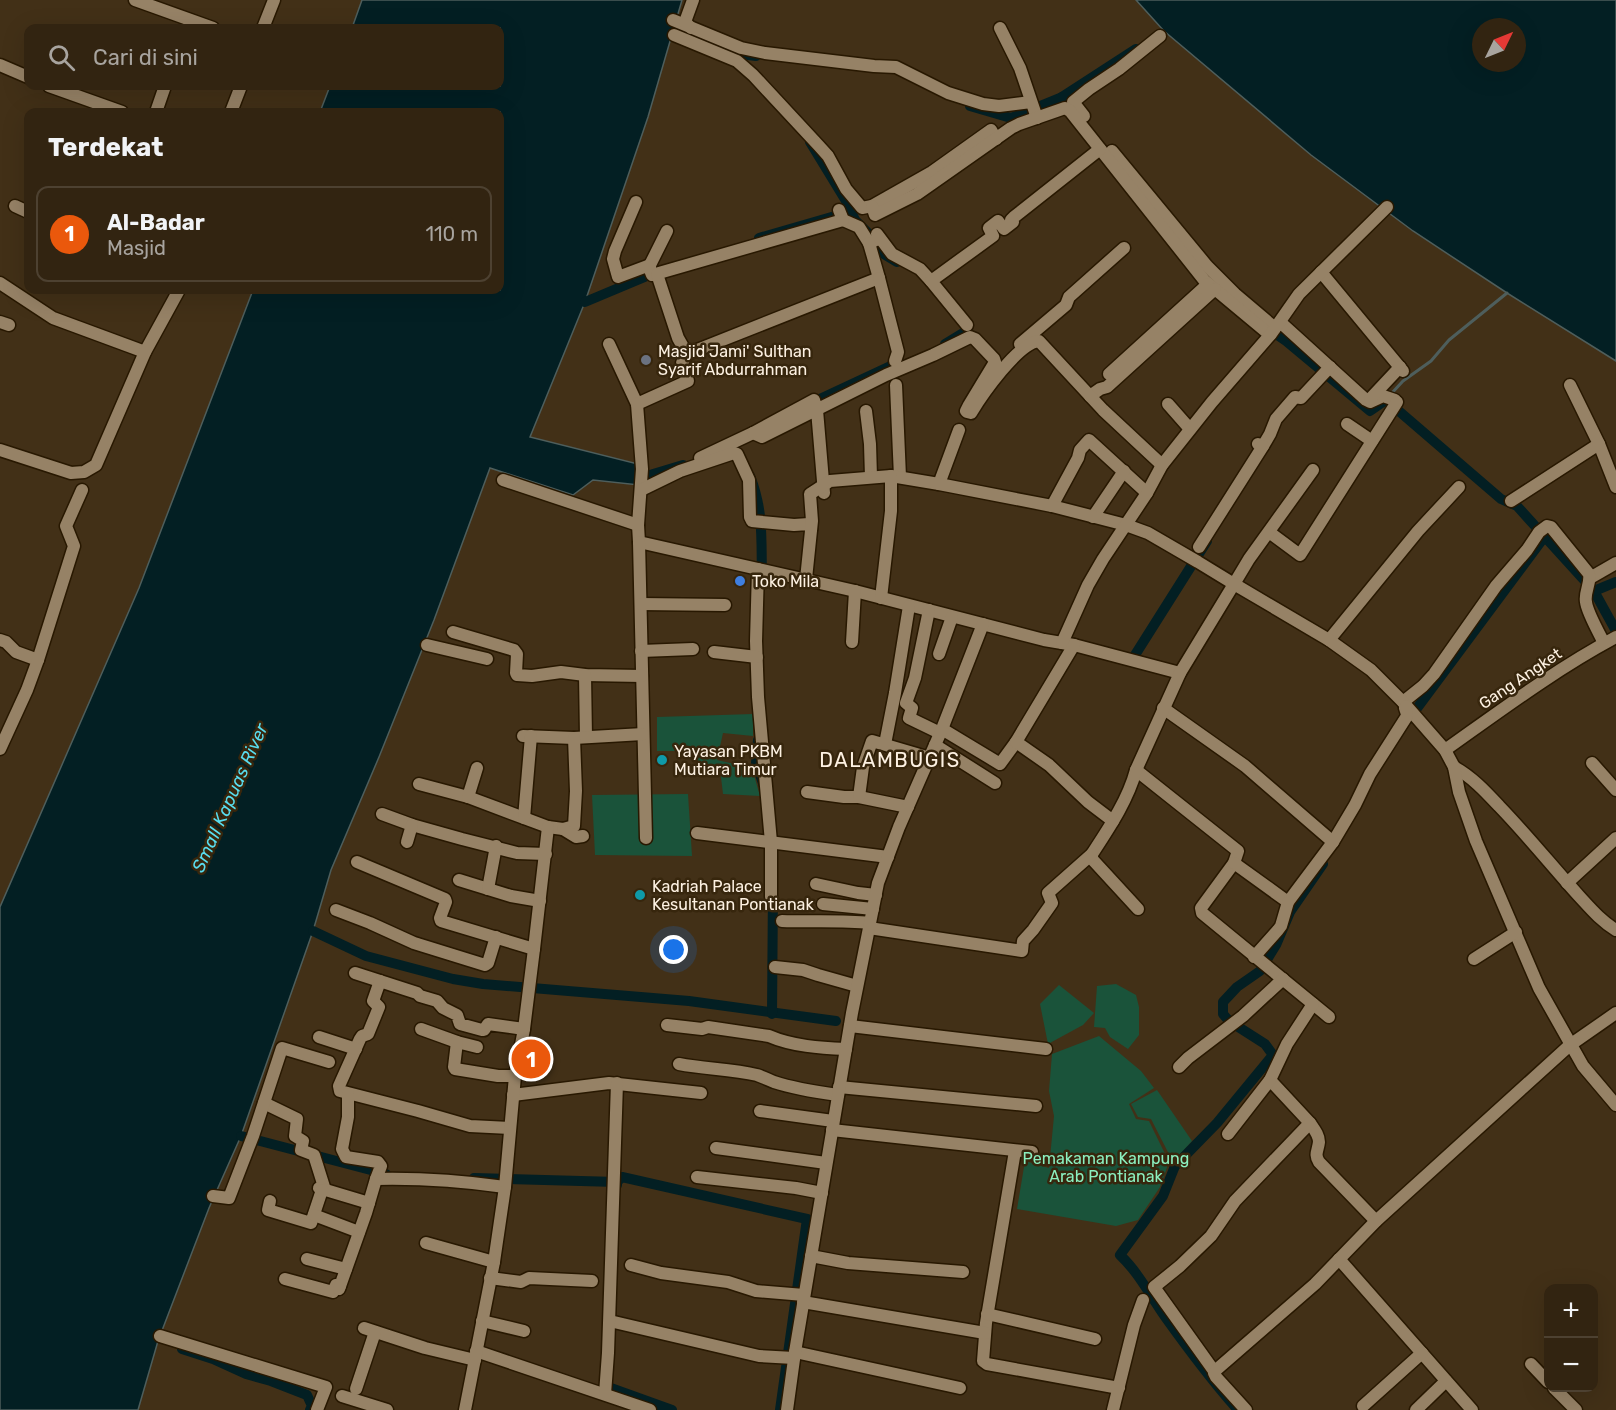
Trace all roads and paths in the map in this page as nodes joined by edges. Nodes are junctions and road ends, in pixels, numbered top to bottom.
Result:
1 (135, 0) edge
2 (274, 0) edge
3 (693, 0) edge
4 (673, 20) dead end
5 (187, 24) edge
6 (265, 24) edge
7 (691, 28) junction
8 (1000, 28) dead end
9 (674, 35) dead end
10 (1160, 36) dead end
11 (0, 65) edge
12 (24, 75) edge
13 (60, 90) edge
14 (164, 90) edge
15 (239, 90) edge
16 (1031, 102) junction
17 (1069, 105) junction
18 (111, 108) edge
19 (157, 108) edge
20 (233, 108) edge
21 (1037, 118) junction
22 (1101, 149) junction
23 (1130, 180) junction
24 (636, 202) dead end
25 (15, 206) dead end
26 (1388, 207) dead end
27 (24, 210) edge
28 (1170, 230) junction
29 (667, 231) dead end
30 (875, 238) junction
31 (1124, 248) dead end
32 (652, 271) junction
33 (1320, 272) junction
34 (879, 278) junction
35 (931, 281) junction
36 (0, 283) edge
37 (1212, 287) junction
38 (177, 294) edge
39 (1252, 314) junction
40 (967, 325) dead end
41 (1274, 330) junction
42 (609, 344) dead end
43 (145, 351) junction
44 (687, 354) junction
45 (1015, 354) junction
46 (895, 361) dead end
47 (1330, 367) junction
48 (896, 386) dead end
49 (1570, 386) dead end
50 (1090, 396) junction
51 (637, 404) junction
52 (1168, 404) dead end
53 (1366, 404) junction
54 (817, 410) junction
55 (866, 411) dead end
56 (1347, 424) dead end
57 (1190, 429) junction
58 (959, 430) dead end
59 (1372, 441) junction
60 (1599, 444) junction
61 (0, 450) edge
62 (1162, 465) junction
63 (697, 466) junction
64 (1313, 470) dead end
65 (1124, 471) junction
66 (871, 477) junction
67 (896, 477) junction
68 (503, 480) dead end
69 (939, 484) junction
70 (1616, 487) edge
71 (1459, 488) dead end
72 (641, 489) junction
73 (823, 489) junction
74 (82, 490) dead end
75 (1147, 493) junction
76 (1511, 501) dead end
77 (1052, 506) junction
78 (1093, 517) junction
79 (638, 525) junction
80 (1126, 525) junction
81 (811, 529) junction
82 (1269, 532) junction
83 (639, 542) junction
84 (1199, 547) dead end
85 (1616, 563) edge
86 (764, 571) junction
87 (806, 579) junction
88 (1589, 583) junction
89 (1233, 584) junction
90 (855, 591) junction
91 (881, 598) junction
92 (641, 604) junction
93 (725, 605) dead end
94 (909, 606) junction
95 (929, 610) junction
96 (952, 617) junction
97 (983, 624) junction
98 (453, 632) dead end
99 (0, 640) edge
100 (1329, 640) junction
101 (1610, 640) edge
102 (852, 642) dead end
103 (1068, 644) junction
104 (427, 645) dead end
105 (693, 649) dead end
106 (641, 651) junction
107 (714, 652) dead end
108 (939, 654) dead end
109 (757, 657) junction
110 (487, 659) dead end
111 (38, 660) junction
112 (1180, 673) junction
113 (585, 675) junction
114 (642, 676) junction
115 (1163, 708) junction
116 (1410, 709) junction
117 (4, 729) edge
118 (643, 734) junction
119 (939, 736) junction
120 (580, 738) junction
121 (1016, 742) junction
122 (885, 744) junction
123 (0, 749) edge
124 (1445, 750) junction
125 (930, 758) junction
126 (1592, 763) dead end
127 (1454, 767) junction
128 (477, 768) dead end
129 (1136, 770) junction
130 (995, 783) dead end
131 (419, 784) dead end
132 (1616, 790) edge
133 (807, 792) dead end
134 (468, 797) junction
135 (859, 797) junction
136 (908, 807) junction
137 (382, 814) dead end
138 (524, 818) junction
139 (1113, 821) junction
140 (412, 825) junction
141 (548, 827) junction
142 (563, 829) junction
143 (697, 833) dead end
144 (583, 836) dead end
145 (646, 838) dead end
146 (1616, 838) edge
147 (407, 842) dead end
148 (771, 842) junction
149 (1333, 842) junction
150 (496, 846) junction
151 (546, 854) junction
152 (1092, 854) junction
153 (888, 857) junction
154 (357, 862) dead end
155 (1233, 863) junction
156 (459, 880) dead end
157 (1567, 883) junction
158 (816, 884) dead end
159 (488, 889) junction
160 (876, 895) junction
161 (771, 897) dead end
162 (540, 901) junction
163 (1288, 902) junction
164 (823, 904) dead end
165 (873, 909) junction
166 (1138, 909) dead end
167 (336, 910) dead end
168 (783, 921) dead end
169 (869, 926) junction
170 (1616, 930) edge
171 (1516, 932) junction
172 (496, 937) junction
173 (534, 949) junction
174 (1257, 959) junction
175 (1474, 959) dead end
176 (775, 967) dead end
177 (355, 973) dead end
178 (1283, 979) junction
179 (380, 981) junction
180 (857, 986) junction
181 (1313, 1004) junction
182 (1616, 1013) edge
183 (1329, 1017) dead end
184 (667, 1025) dead end
185 (850, 1026) junction
186 (421, 1029) dead end
187 (524, 1029) junction
188 (320, 1036) dead end
189 (457, 1042) junction
190 (1570, 1045) junction
191 (477, 1047) dead end
192 (356, 1049) junction
193 (1046, 1049) dead end
194 (846, 1050) junction
195 (329, 1062) dead end
196 (679, 1064) dead end
197 (1179, 1067) dead end
198 (515, 1076) junction
199 (1270, 1080) junction
200 (617, 1083) junction
201 (838, 1091) junction
202 (701, 1093) dead end
203 (348, 1094) junction
204 (513, 1095) junction
205 (264, 1103) junction
206 (1616, 1105) edge
207 (1036, 1106) dead end
208 (760, 1111) dead end
209 (1310, 1124) junction
210 (833, 1126) junction
211 (510, 1128) junction
212 (1228, 1134) dead end
213 (716, 1148) dead end
214 (1015, 1150) junction
215 (1032, 1152) dead end
216 (826, 1163) junction
217 (378, 1174) junction
218 (697, 1177) dead end
219 (506, 1185) junction
220 (322, 1189) junction
221 (822, 1193) junction
222 (213, 1196) dead end
223 (270, 1201) dead end
224 (369, 1203) junction
225 (314, 1215) junction
226 (1376, 1221) junction
227 (359, 1232) junction
228 (426, 1243) dead end
229 (811, 1256) junction
230 (307, 1259) dead end
231 (1339, 1259) junction
232 (494, 1262) junction
233 (631, 1265) dead end
234 (346, 1269) junction
235 (963, 1272) dead end
236 (490, 1278) junction
237 (285, 1279) dead end
238 (592, 1281) dead end
239 (804, 1299) junction
240 (1143, 1300) dead end
241 (987, 1314) junction
242 (482, 1321) junction
243 (614, 1322) dead end
244 (524, 1331) dead end
245 (985, 1333) junction
246 (160, 1336) dead end
247 (1095, 1340) dead end
248 (1422, 1353) junction
249 (475, 1355) junction
250 (794, 1355) junction
251 (1531, 1364) dead end
252 (1215, 1371) junction
253 (1544, 1378) edge
254 (1446, 1381) junction
255 (960, 1388) dead end
256 (1119, 1388) junction
257 (356, 1389) dead end
258 (1558, 1392) edge
259 (605, 1394) junction
260 (342, 1396) dead end
261 (1363, 1406) dead end
262 (317, 1410) edge
263 (387, 1410) edge
264 (465, 1410) edge
265 (650, 1410) edge
266 (787, 1410) edge
267 (1113, 1410) edge
268 (1246, 1410) edge
269 (1416, 1410) edge
270 (1472, 1410) edge
271 (1576, 1410) edge

1 - 5 street
2 - 6 street
3 - 7 street
4 - 7 street
7 - 16 street
8 - 16 street
9 - 21 street
10 - 17 street
11 - 12 street
13 - 18 street
14 - 19 street
15 - 20 street
16 - 21 street
17 - 21 street
17 - 22 street
17 - 23 street
22 - 23 street
22 - 35 street
23 - 28 street
24 - 32 street
25 - 27 street
26 - 33 street
28 - 37 street
28 - 39 street
29 - 32 street
30 - 32 street
30 - 34 street
30 - 35 street
31 - 45 street
32 - 44 street
33 - 41 street
33 - 53 street
34 - 44 street
34 - 46 street
35 - 40 street
36 - 43 street
37 - 39 street
37 - 50 street
38 - 43 street
39 - 41 street
41 - 47 street
41 - 57 street
42 - 51 street
43 - 61 street
44 - 51 street
45 - 50 street
45 - 54 street
47 - 53 street
47 - 84 street
48 - 67 street
49 - 60 street
50 - 62 street
51 - 72 street
52 - 57 street
53 - 59 street
54 - 63 street
54 - 73 street
55 - 66 street
56 - 59 street
57 - 62 street
58 - 69 street
59 - 82 street
60 - 70 street
60 - 76 street
62 - 75 street
63 - 72 street
63 - 81 street
64 - 82 street
65 - 75 street
65 - 77 street
65 - 78 street
66 - 67 street
66 - 73 street
67 - 69 street
67 - 91 street
68 - 79 street
69 - 77 street
71 - 100 street
72 - 79 street
73 - 81 street
74 - 111 street
75 - 80 street
77 - 78 street
78 - 80 street
79 - 83 street
80 - 89 street
80 - 103 street
81 - 87 street
82 - 89 street
83 - 86 street
83 - 92 street
85 - 88 street
86 - 87 street
86 - 109 street
87 - 90 street
88 - 101 street
88 - 116 street
89 - 100 street
89 - 112 street
90 - 91 street
90 - 102 street
91 - 94 street
92 - 93 street
92 - 106 street
94 - 95 street
94 - 122 street
95 - 96 street
95 - 119 street
96 - 97 street
96 - 108 street
97 - 103 street
97 - 119 street
98 - 113 street
99 - 111 street
100 - 116 street
101 - 124 street, Gang Angket
103 - 112 street
103 - 121 street
104 - 110 street
105 - 106 street
106 - 114 street
107 - 109 street
109 - 148 street
111 - 117 street
112 - 115 street
113 - 114 street
113 - 120 street
114 - 118 street
115 - 129 street
115 - 149 street
116 - 124 street
116 - 149 street
117 - 123 street
118 - 120 street
118 - 145 street
119 - 121 street
119 - 125 street
119 - 130 street
120 - 138 street
120 - 142 street
121 - 139 street
122 - 125 street
122 - 135 street
124 - 127 street
125 - 136 street
126 - 132 street
127 - 157 street
127 - 171 street
128 - 134 street
129 - 139 street
129 - 155 street
131 - 134 street
133 - 135 street
134 - 138 street
135 - 136 street
136 - 153 street
137 - 140 street
138 - 141 street
139 - 152 street
140 - 147 street
140 - 150 street
141 - 142 street
141 - 151 street
142 - 144 street
143 - 148 street
146 - 157 street
148 - 153 street
148 - 161 street
149 - 163 street
150 - 151 street
150 - 159 street
151 - 162 street
152 - 166 street
152 - 169 street
153 - 160 street
154 - 172 street
155 - 163 street
155 - 174 street
156 - 159 street
157 - 170 street
158 - 160 street
159 - 162 street
160 - 165 street
162 - 173 street
163 - 174 street
164 - 165 street
165 - 169 street
167 - 172 street
168 - 169 street
169 - 180 street
171 - 175 street
171 - 190 street
172 - 173 street
173 - 187 street
174 - 178 street
176 - 180 street
177 - 179 street
178 - 181 street
178 - 197 street
179 - 187 street
179 - 192 street
180 - 185 street
181 - 183 street
181 - 199 street
182 - 190 street
184 - 194 street
185 - 193 street
185 - 194 street
186 - 189 street
187 - 198 street
188 - 192 street
189 - 191 street
189 - 198 street
190 - 206 street
190 - 226 street
192 - 203 street
194 - 201 street
195 - 205 street
196 - 201 street
198 - 204 street
199 - 209 street
199 - 212 street
200 - 202 street
200 - 204 street
200 - 259 street
201 - 207 street
201 - 210 street
203 - 211 street
203 - 217 street
204 - 211 street
205 - 220 street
205 - 222 street
208 - 210 street
209 - 226 street
209 - 252 street
210 - 214 street
210 - 216 street
211 - 219 street
213 - 216 street
214 - 215 street
214 - 241 street
216 - 221 street
217 - 219 street
217 - 224 street
218 - 221 street
219 - 232 street
220 - 224 street
220 - 225 street
221 - 229 street
223 - 225 street
224 - 227 street
225 - 227 street
226 - 231 street
227 - 234 street
228 - 232 street
229 - 235 street
229 - 239 street
230 - 234 street
231 - 248 street
231 - 252 street
232 - 236 street
233 - 239 street
234 - 237 street
236 - 238 street
236 - 242 street
239 - 245 street
239 - 250 street
240 - 256 street
241 - 245 street
241 - 247 street
242 - 244 street
242 - 249 street
243 - 250 street
245 - 256 street
246 - 262 street
248 - 254 street
248 - 261 street
249 - 257 street
249 - 259 street
249 - 264 street
250 - 255 street
250 - 266 street
251 - 253 street
252 - 268 street
254 - 269 street
254 - 270 street
256 - 267 street
258 - 271 street
259 - 265 street
260 - 263 street

